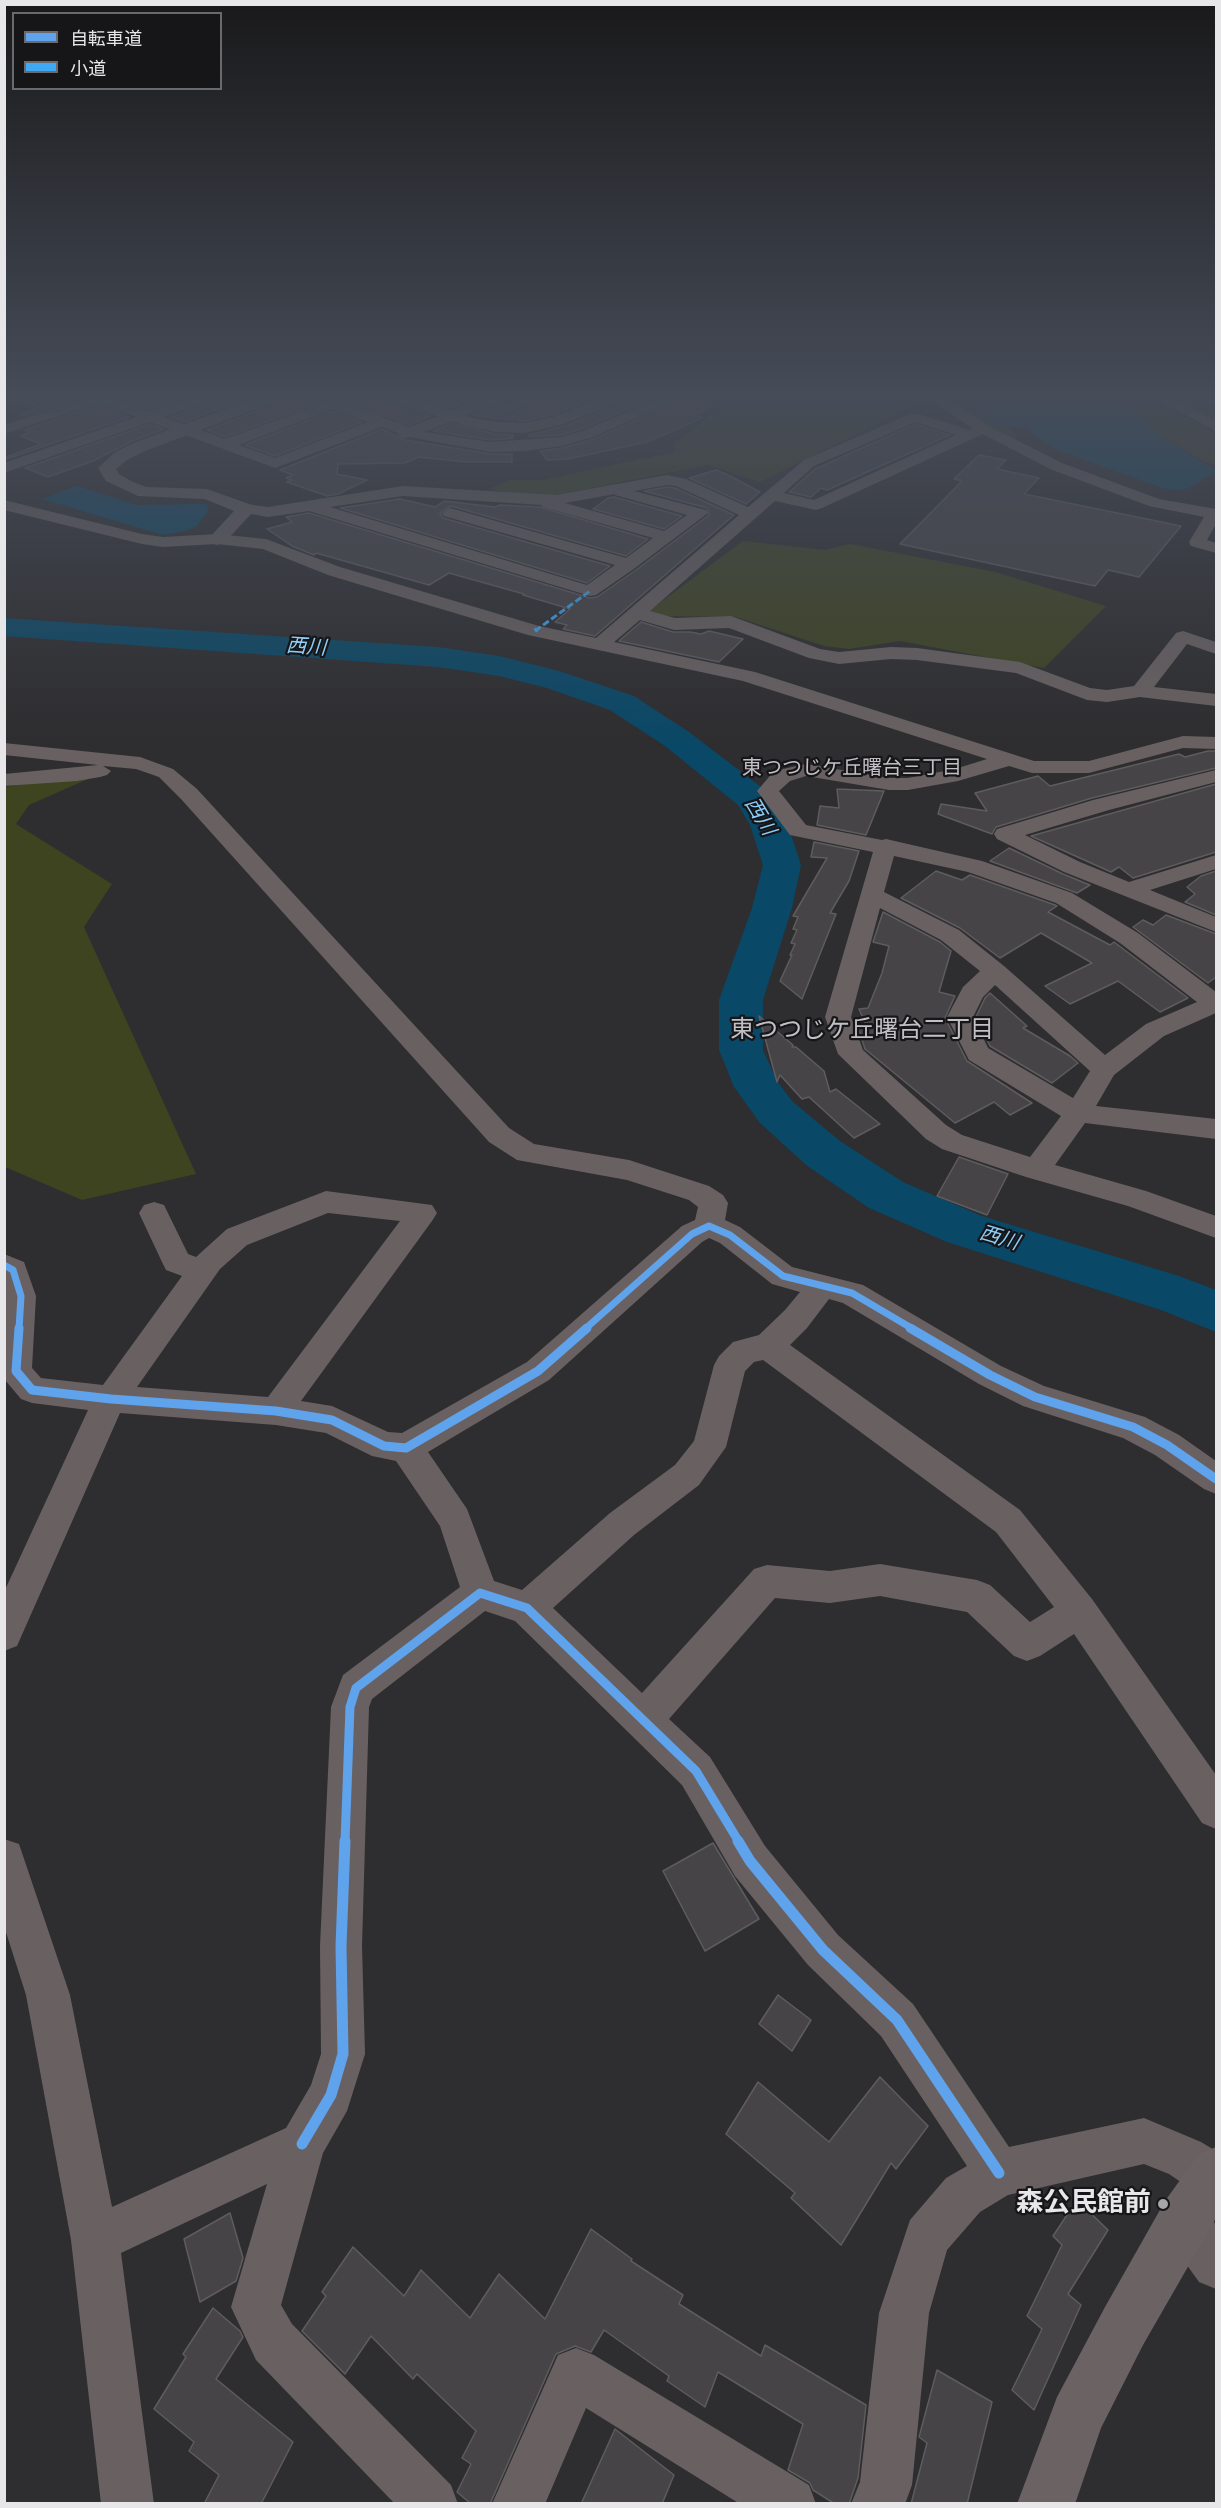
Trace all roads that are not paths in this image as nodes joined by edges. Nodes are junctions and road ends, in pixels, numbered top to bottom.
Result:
1 (37, 513) edge
2 (242, 513) edge
3 (331, 513) edge
4 (450, 513) joint
5 (581, 513) edge
6 (700, 513) edge
7 (750, 514) edge
8 (1215, 514) edge
9 (408, 536) junction
10 (667, 537) junction
11 (217, 539) junction
12 (1216, 548) edge
13 (629, 564) junction
14 (637, 613) junction
15 (601, 644) junction
16 (1216, 648) edge
17 (1140, 691) junction
18 (1216, 700) edge
19 (1216, 743) edge
20 (4, 749) edge
21 (1011, 759) junction
22 (140, 763) junction
23 (4, 780) edge
24 (1213, 780) edge
25 (886, 846) junction
26 (1216, 862) edge
27 (1127, 890) junction
28 (872, 895) junction
29 (1216, 926) edge
30 (995, 971) junction
31 (1216, 1004) edge
32 (1104, 1069) junction
33 (1077, 1113) junction
34 (1216, 1129) edge
35 (1036, 1170) junction
36 (154, 1213) dead end
37 (709, 1226) junction
38 (1216, 1227) edge
39 (4, 1265) edge
40 (202, 1271) junction
41 (822, 1286) junction
42 (768, 1346) junction
43 (111, 1399) junction
44 (276, 1411) junction
45 (406, 1448) junction
46 (1216, 1479) edge
47 (480, 1593) junction
48 (527, 1608) junction
49 (1079, 1611) junction
50 (4, 1634) edge
51 (644, 1719) junction
52 (1216, 1809) edge
53 (4, 1859) edge
54 (302, 2144) junction
55 (999, 2173) junction
56 (1215, 2175) edge
57 (1184, 2220) junction
58 (95, 2240) junction
59 (1216, 2265) edge
60 (128, 2504) edge
61 (432, 2504) edge
62 (518, 2504) edge
63 (790, 2504) edge
64 (877, 2504) edge
65 (1047, 2504) edge

1 - 11 street
2 - 11 street
3 - 9 street
4 - 9 street
4 - 13 street
5 - 10 street
6 - 10 street
7 - 14 street
8 - 12 street
9 - 13 street
10 - 13 street
11 - 15 street
14 - 15 street
14 - 17 street
15 - 21 street
16 - 17 street
17 - 18 street
19 - 21 street
20 - 22 street
21 - 25 street
22 - 23 street
22 - 37 street
24 - 27 street
25 - 28 street
25 - 31 street
26 - 27 street
27 - 29 street
28 - 30 street
28 - 35 street
30 - 32 street
30 - 33 street
31 - 32 street
32 - 33 street
33 - 34 street
33 - 35 street
35 - 38 street
36 - 40 street
37 - 41 street
37 - 45 street
39 - 43 street
40 - 43 street
40 - 44 street
41 - 42 street
41 - 46 street
42 - 48 street
42 - 49 street
43 - 44 street
43 - 50 street
44 - 45 street
45 - 47 street
47 - 48 street
47 - 54 street
48 - 51 street
49 - 51 street
49 - 52 street
51 - 55 street
53 - 58 street
54 - 58 street
54 - 61 street
55 - 56 street
55 - 64 street
56 - 57 street
57 - 59 street
57 - 65 street
58 - 60 street
62 - 63 street

